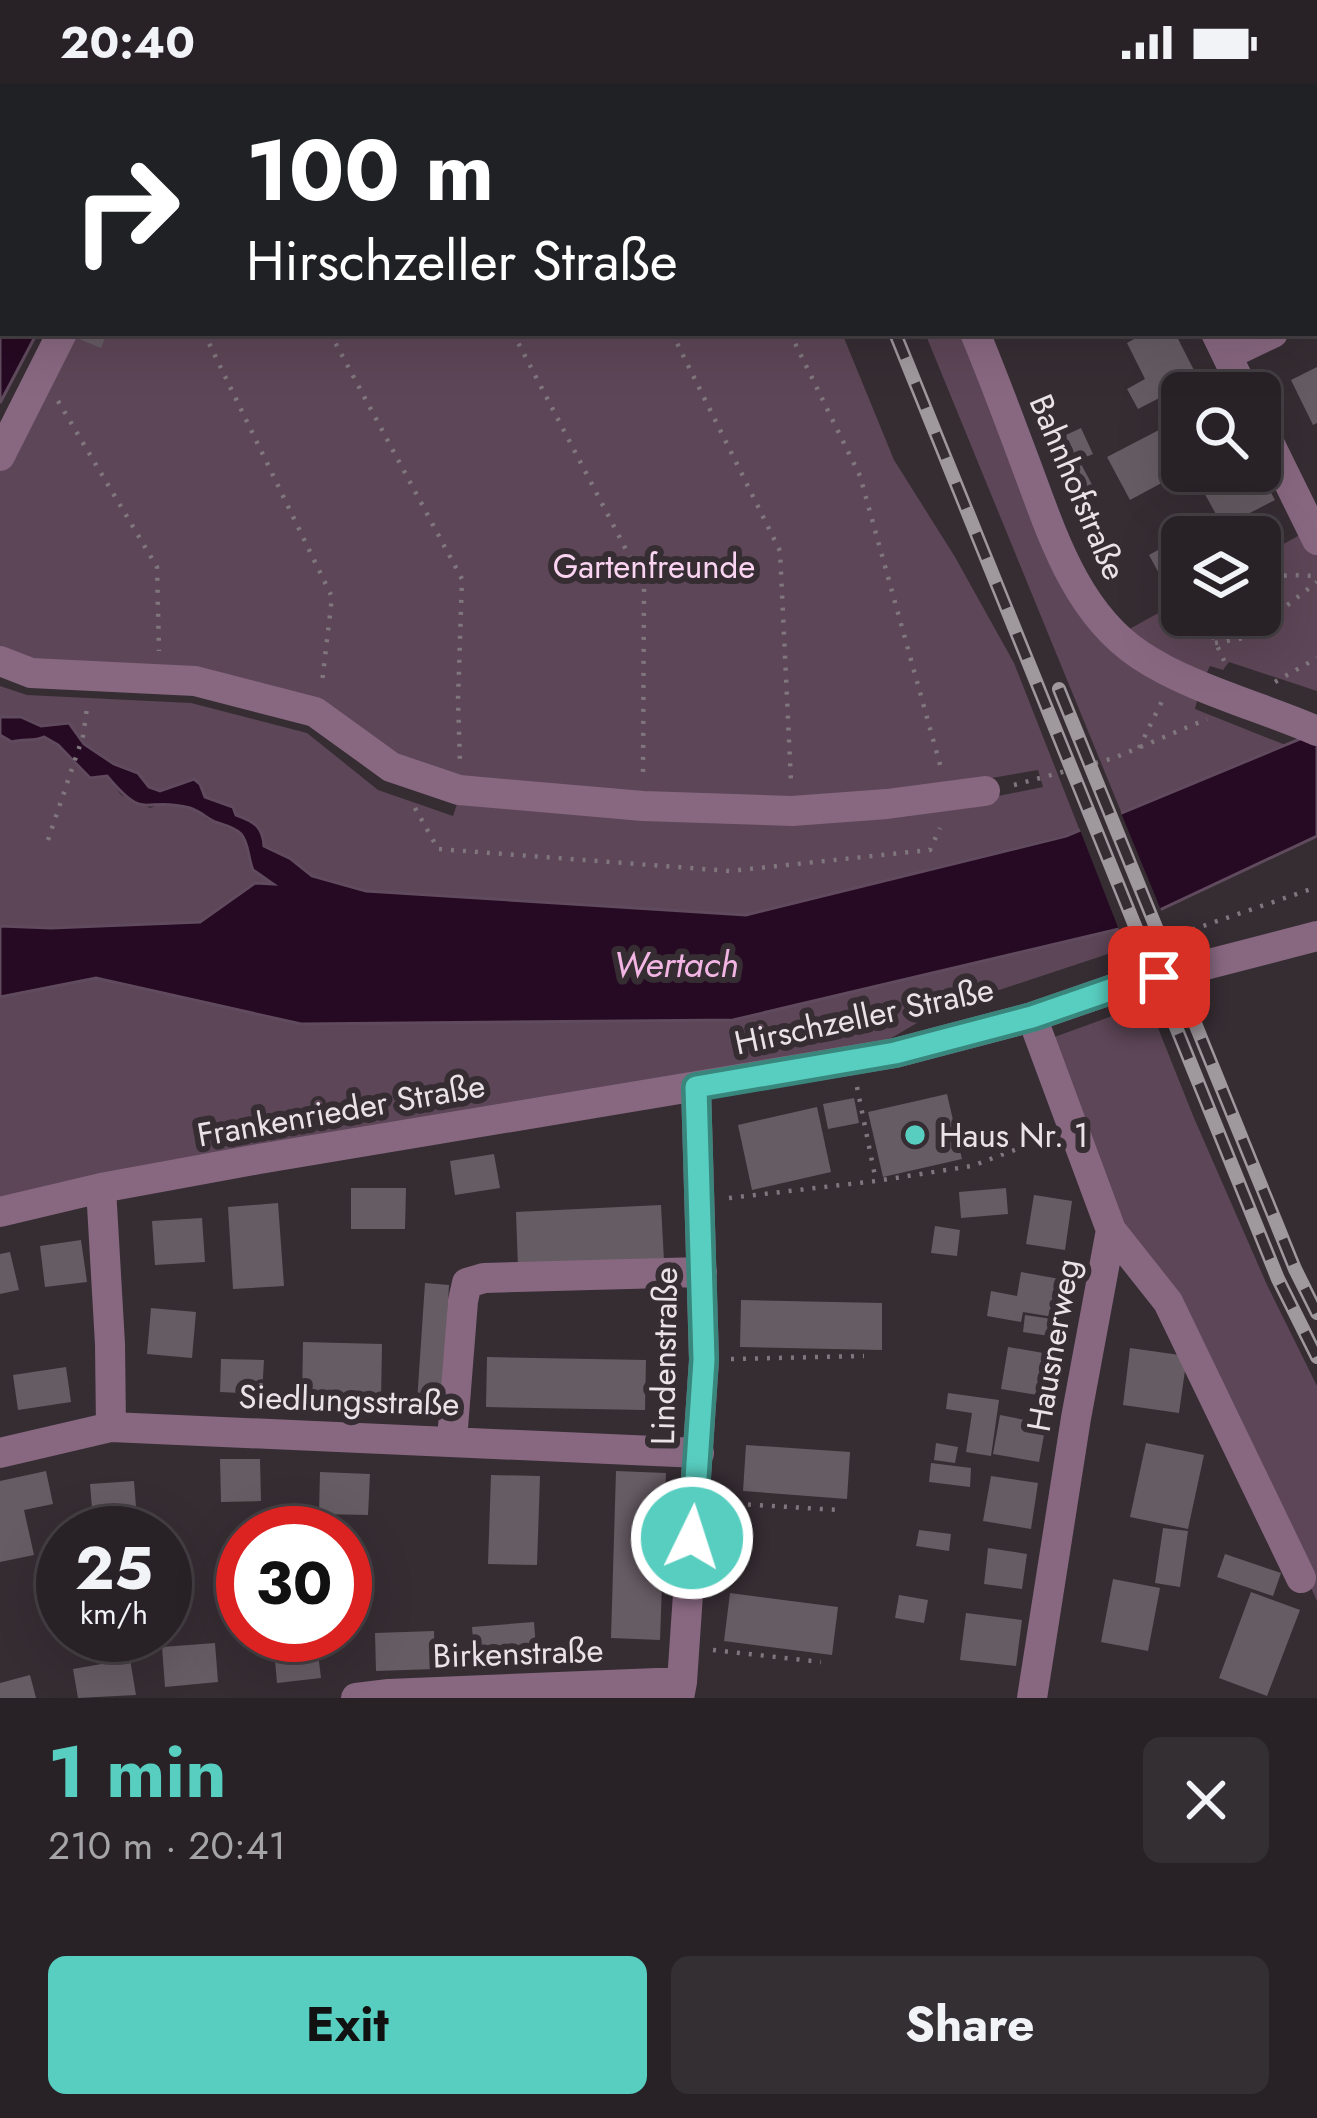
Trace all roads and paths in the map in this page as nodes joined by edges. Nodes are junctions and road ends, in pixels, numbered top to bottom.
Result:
1 (61, 336) edge
2 (205, 336) edge
3 (332, 336) edge
4 (515, 336) edge
5 (673, 336) edge
6 (791, 336) edge
7 (976, 336) edge
8 (1259, 336) edge
9 (1221, 344) edge
10 (1235, 372) edge
11 (41, 376) junction
12 (0, 456) edge
13 (1281, 467) edge
14 (1317, 540) edge
15 (1281, 576) edge
16 (1317, 579) edge
17 (1212, 636) edge
18 (1215, 643) junction
19 (1317, 658) edge
20 (0, 661) edge
21 (1201, 675) junction
22 (157, 680) junction
23 (1270, 702) junction
24 (1223, 711) dead end
25 (315, 712) junction
26 (1317, 728) edge
27 (83, 736) dead end
28 (1139, 748) junction
29 (459, 790) junction
30 (963, 795) junction
31 (643, 806) junction
32 (415, 808) dead end
33 (792, 811) junction
34 (48, 840) dead end
35 (1317, 936) edge
36 (1317, 946) edge
37 (1253, 951) junction
38 (1032, 1017) junction
39 (855, 1078) dead end
40 (696, 1087) junction
41 (1073, 1127) junction
42 (876, 1181) junction
43 (101, 1188) junction
44 (725, 1198) dead end
45 (0, 1212) edge
46 (1111, 1229) junction
47 (702, 1272) junction
48 (864, 1356) dead end
49 (704, 1360) junction
50 (111, 1427) junction
51 (452, 1440) junction
52 (0, 1453) edge
53 (699, 1453) junction
54 (695, 1501) junction
55 (838, 1510) dead end
56 (1301, 1578) dead end
57 (685, 1647) junction
58 (821, 1662) dead end
59 (681, 1690) edge
60 (356, 1698) edge
61 (1032, 1698) edge

1 - 11 street
2 - 25 path
3 - 29 path
4 - 31 path
5 - 33 path
6 - 30 path
7 - 21 street, Bahnhofstraße
8 - 9 street
9 - 10 street
11 - 12 street
11 - 22 path
13 - 14 street
15 - 16 path
16 - 18 path
17 - 18 path
18 - 21 path
19 - 23 path
20 - 22 street
21 - 23 street, Bahnhofstraße
21 - 28 path
22 - 25 street
23 - 26 street, Bahnhofstraße
24 - 28 path
25 - 29 street
27 - 34 path
28 - 30 path
29 - 31 street
30 - 32 path
30 - 33 street
31 - 33 street
35 - 37 street, Hirschzeller Straße
36 - 37 street, Hirschzeller Straße
37 - 38 street, Hirschzeller Straße
38 - 40 street, Hirschzeller Straße
38 - 41 street, Hausnerweg
39 - 42 path
40 - 43 street, Frankenrieder Straße
40 - 47 street, Lindenstraße
41 - 42 path
41 - 46 street, Hausnerweg
42 - 44 path
43 - 45 street, Frankenrieder Straße
43 - 50 street
46 - 56 street
46 - 61 street, Hausnerweg
47 - 49 street, Lindenstraße
47 - 51 street
48 - 49 path
49 - 53 street, Lindenstraße
50 - 51 street, Siedlungsstraße
50 - 52 street, Siedlungsstraße
51 - 53 street, Siedlungsstraße
53 - 54 street, Lindenstraße
54 - 55 path
54 - 57 street, Lindenstraße
57 - 58 path
57 - 59 street, Lindenstraße
59 - 60 street, Birkenstraße

